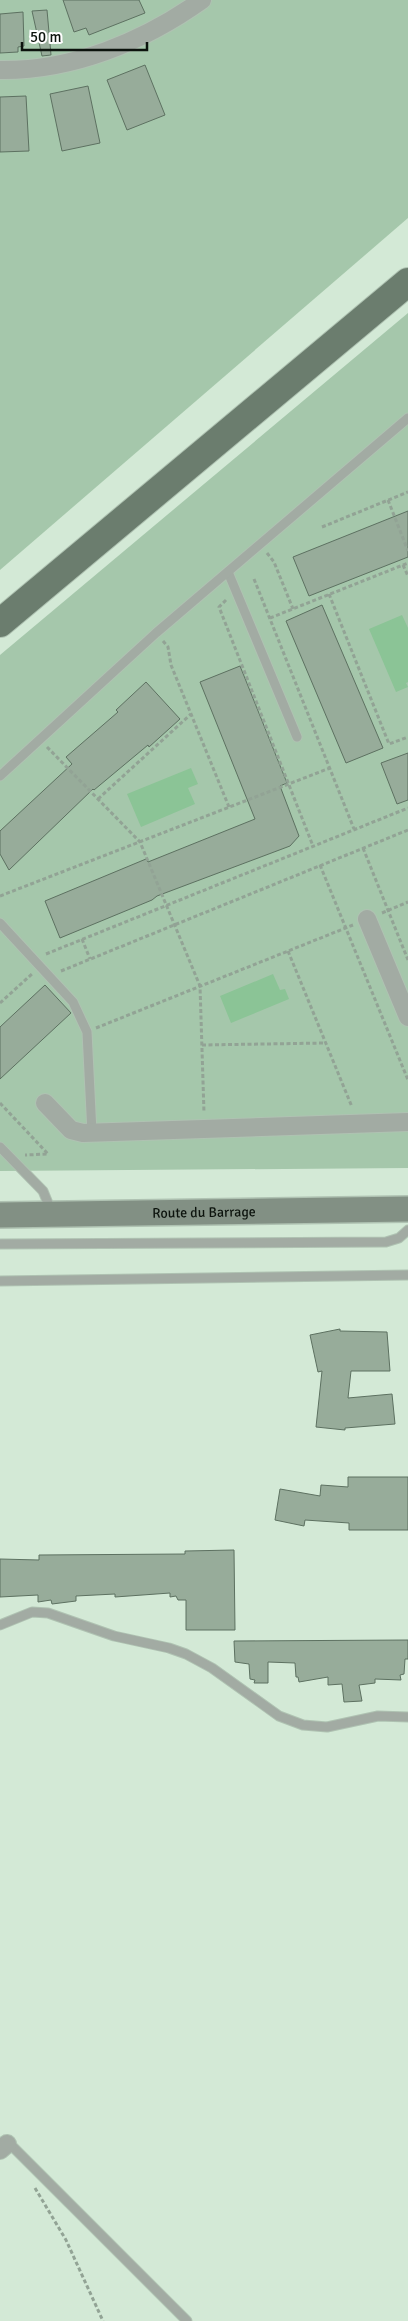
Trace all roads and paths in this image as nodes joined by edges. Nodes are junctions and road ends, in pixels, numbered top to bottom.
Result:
1 (202, 0) edge
2 (0, 70) edge
3 (408, 282) edge
4 (408, 418) edge
5 (408, 492) edge
6 (388, 500) junction
7 (322, 527) dead end
8 (260, 545) junction
9 (408, 551) edge
10 (408, 563) edge
11 (404, 565) junction
12 (228, 572) junction
13 (408, 576) edge
14 (254, 579) dead end
15 (235, 590) junction
16 (329, 594) junction
17 (293, 609) junction
18 (270, 618) junction
19 (0, 623) edge
20 (156, 633) junction
21 (191, 714) junction
22 (297, 737) dead end
23 (408, 737) edge
24 (40, 740) junction
25 (330, 768) junction
26 (0, 776) edge
27 (289, 784) junction
28 (98, 799) junction
29 (229, 807) junction
30 (408, 808) edge
31 (354, 829) junction
32 (408, 830) edge
33 (140, 842) junction
34 (313, 846) junction
35 (363, 848) junction
36 (320, 865) junction
37 (0, 896) edge
38 (408, 902) edge
39 (167, 905) junction
40 (388, 910) junction
41 (367, 919) junction
42 (0, 923) edge
43 (174, 924) junction
44 (346, 928) junction
45 (82, 939) junction
46 (288, 951) junction
47 (33, 959) junction
48 (90, 959) junction
49 (408, 960) edge
50 (40, 966) junction
51 (49, 976) junction
52 (200, 986) junction
53 (0, 1004) edge
54 (408, 1017) edge
55 (86, 1032) junction
56 (326, 1043) junction
57 (202, 1045) junction
58 (408, 1080) edge
59 (0, 1103) edge
60 (46, 1103) dead end
61 (408, 1122) edge
62 (359, 1123) junction
63 (204, 1128) junction
64 (92, 1133) junction
65 (0, 1148) edge
66 (8, 1155) junction
67 (408, 1210) edge
68 (0, 1215) edge
69 (52, 1215) junction
70 (408, 1230) edge
71 (0, 1244) edge
72 (408, 1275) edge
73 (0, 1282) edge
74 (0, 1625) edge
75 (408, 1716) edge
76 (3, 2144) edge
77 (34, 2186) dead end
78 (103, 2321) edge
79 (187, 2321) edge

1 - 2 street
3 - 19 main road
4 - 8 lane
5 - 6 path
6 - 7 path
6 - 9 path
8 - 12 lane
8 - 17 path
10 - 11 path
11 - 13 path
11 - 16 path
12 - 15 lane
12 - 20 lane
14 - 18 path
15 - 22 lane
15 - 27 path
16 - 17 path
16 - 23 path
17 - 18 path
18 - 25 path
20 - 21 path
20 - 24 lane
21 - 28 path
21 - 29 path
24 - 26 lane
24 - 28 path
25 - 27 path
25 - 31 path
27 - 29 path
27 - 34 path
28 - 33 path
29 - 33 path
30 - 31 path
31 - 34 path
32 - 35 path
33 - 37 path
33 - 39 path
34 - 39 path
35 - 36 path
35 - 40 path
36 - 43 path
36 - 44 path
38 - 40 path
39 - 43 path
39 - 45 path
40 - 41 path
40 - 49 path
41 - 44 path
41 - 54 street
42 - 47 lane
43 - 48 path
43 - 52 path
44 - 46 path
44 - 58 path
45 - 47 path
45 - 48 path
46 - 52 path
46 - 56 path
47 - 50 lane
48 - 51 path
50 - 51 lane
50 - 53 path
51 - 55 lane
52 - 55 path
52 - 57 path
55 - 64 lane
56 - 57 path
56 - 62 path
57 - 63 path
59 - 66 path
60 - 64 street
61 - 62 street
62 - 63 street
63 - 64 street
65 - 66 lane
66 - 69 lane
67 - 69 main road, Route du Barrage
68 - 69 main road, Route du Barrage
70 - 71 lane
72 - 73 lane
74 - 75 lane
76 - 79 lane
77 - 78 path

